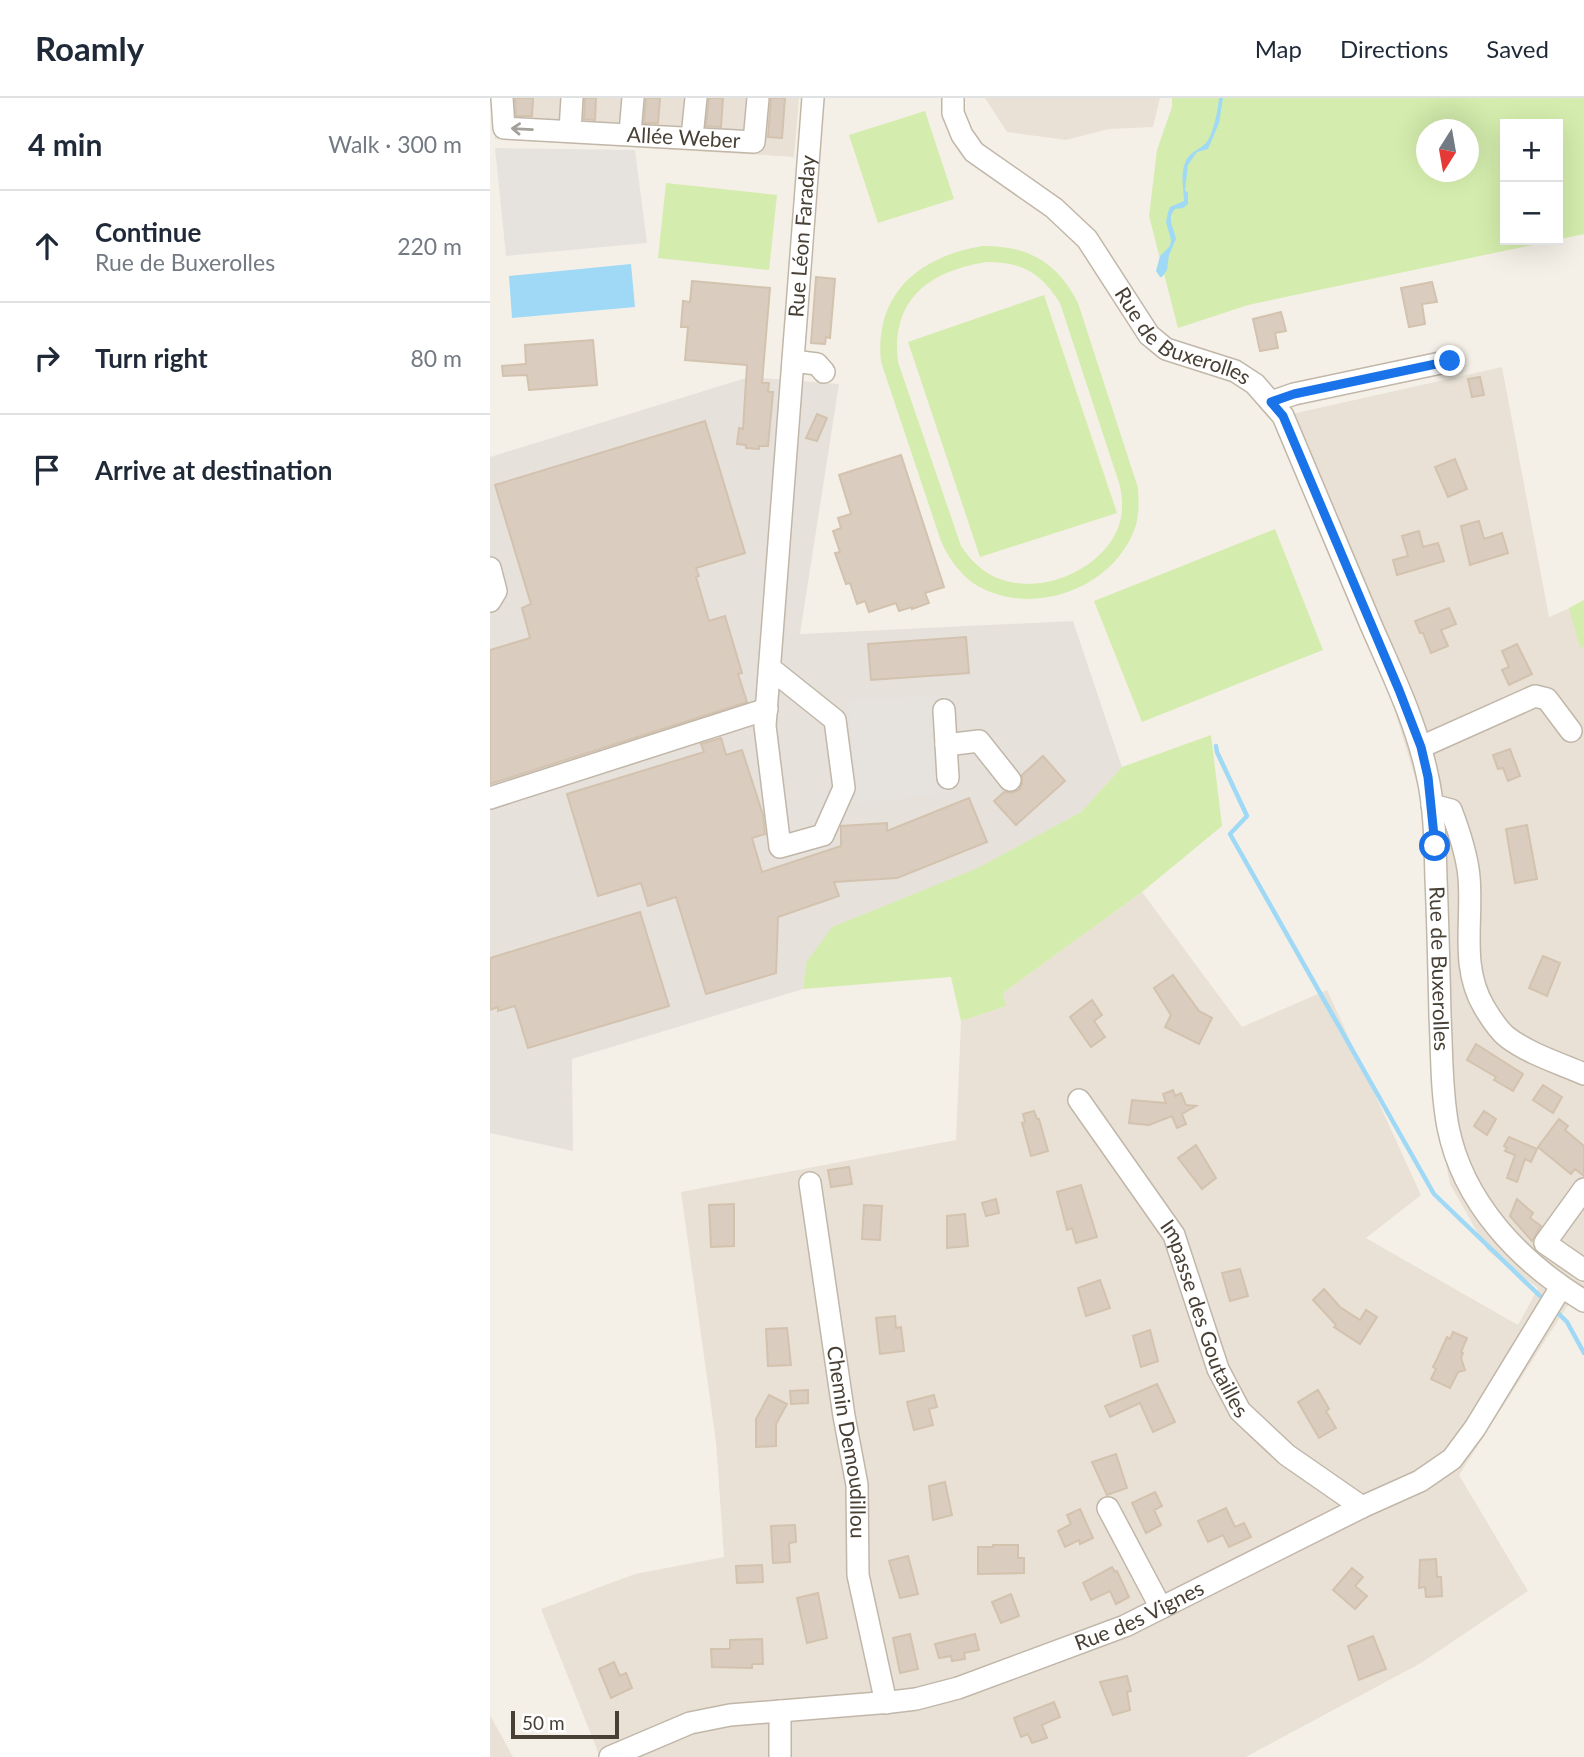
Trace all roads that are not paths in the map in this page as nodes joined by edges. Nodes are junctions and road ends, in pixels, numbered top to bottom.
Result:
1 (502, 98) edge
2 (572, 98) edge
3 (633, 98) edge
4 (696, 98) edge
5 (758, 98) edge
6 (813, 98) edge
7 (953, 98) edge
8 (570, 131) junction
9 (630, 134) junction
10 (692, 137) junction
11 (1450, 361) dead end
12 (792, 368) junction
13 (824, 372) dead end
14 (1271, 402) junction
15 (490, 568) edge
16 (490, 601) edge
17 (770, 668) junction
18 (766, 709) junction
19 (944, 710) dead end
20 (1571, 731) dead end
21 (946, 745) junction
22 (1421, 747) junction
23 (948, 778) dead end
24 (1010, 780) dead end
25 (490, 798) edge
26 (1441, 808) junction
27 (1584, 1074) edge
28 (1079, 1100) dead end
29 (810, 1183) dead end
30 (1584, 1189) edge
31 (1584, 1270) edge
32 (1561, 1287) junction
33 (1584, 1301) edge
34 (1362, 1507) junction
35 (1108, 1508) dead end
36 (1161, 1608) junction
37 (886, 1703) junction
38 (780, 1711) junction
39 (610, 1757) edge
40 (780, 1757) edge

8 -> 1 street, Allée Weber
2 - 8 street
3 - 9 street
4 - 10 street
5 - 10 street, Allée Weber
6 - 12 street, Rue Léon Faraday
7 - 14 street, Rue de Buxerolles
8 - 9 street, Allée Weber
9 - 10 street, Allée Weber
11 - 14 street
12 - 13 street
12 - 17 street, Rue Léon Faraday
14 - 22 street, Rue de Buxerolles
15 - 16 street
17 - 18 street, Rue Léon Faraday
17 - 18 street, Rue Léon Faraday
18 - 25 street
19 - 21 street
20 - 22 street
21 - 23 street
21 - 24 street
22 - 26 street, Rue de Buxerolles
26 - 27 street
26 - 32 street, Rue de Buxerolles
28 - 34 street, Impasse des Goutailles
29 - 37 street, Chemin Demoudillou
30 - 31 street
32 - 33 street, Rue de Buxerolles
32 - 34 street, Rue des Vignes
34 - 36 street, Rue des Vignes
35 - 36 street
36 - 37 street, Rue des Vignes
37 - 38 street, Rue des Vignes
38 - 39 street, Rue des Vignes
38 - 40 street

